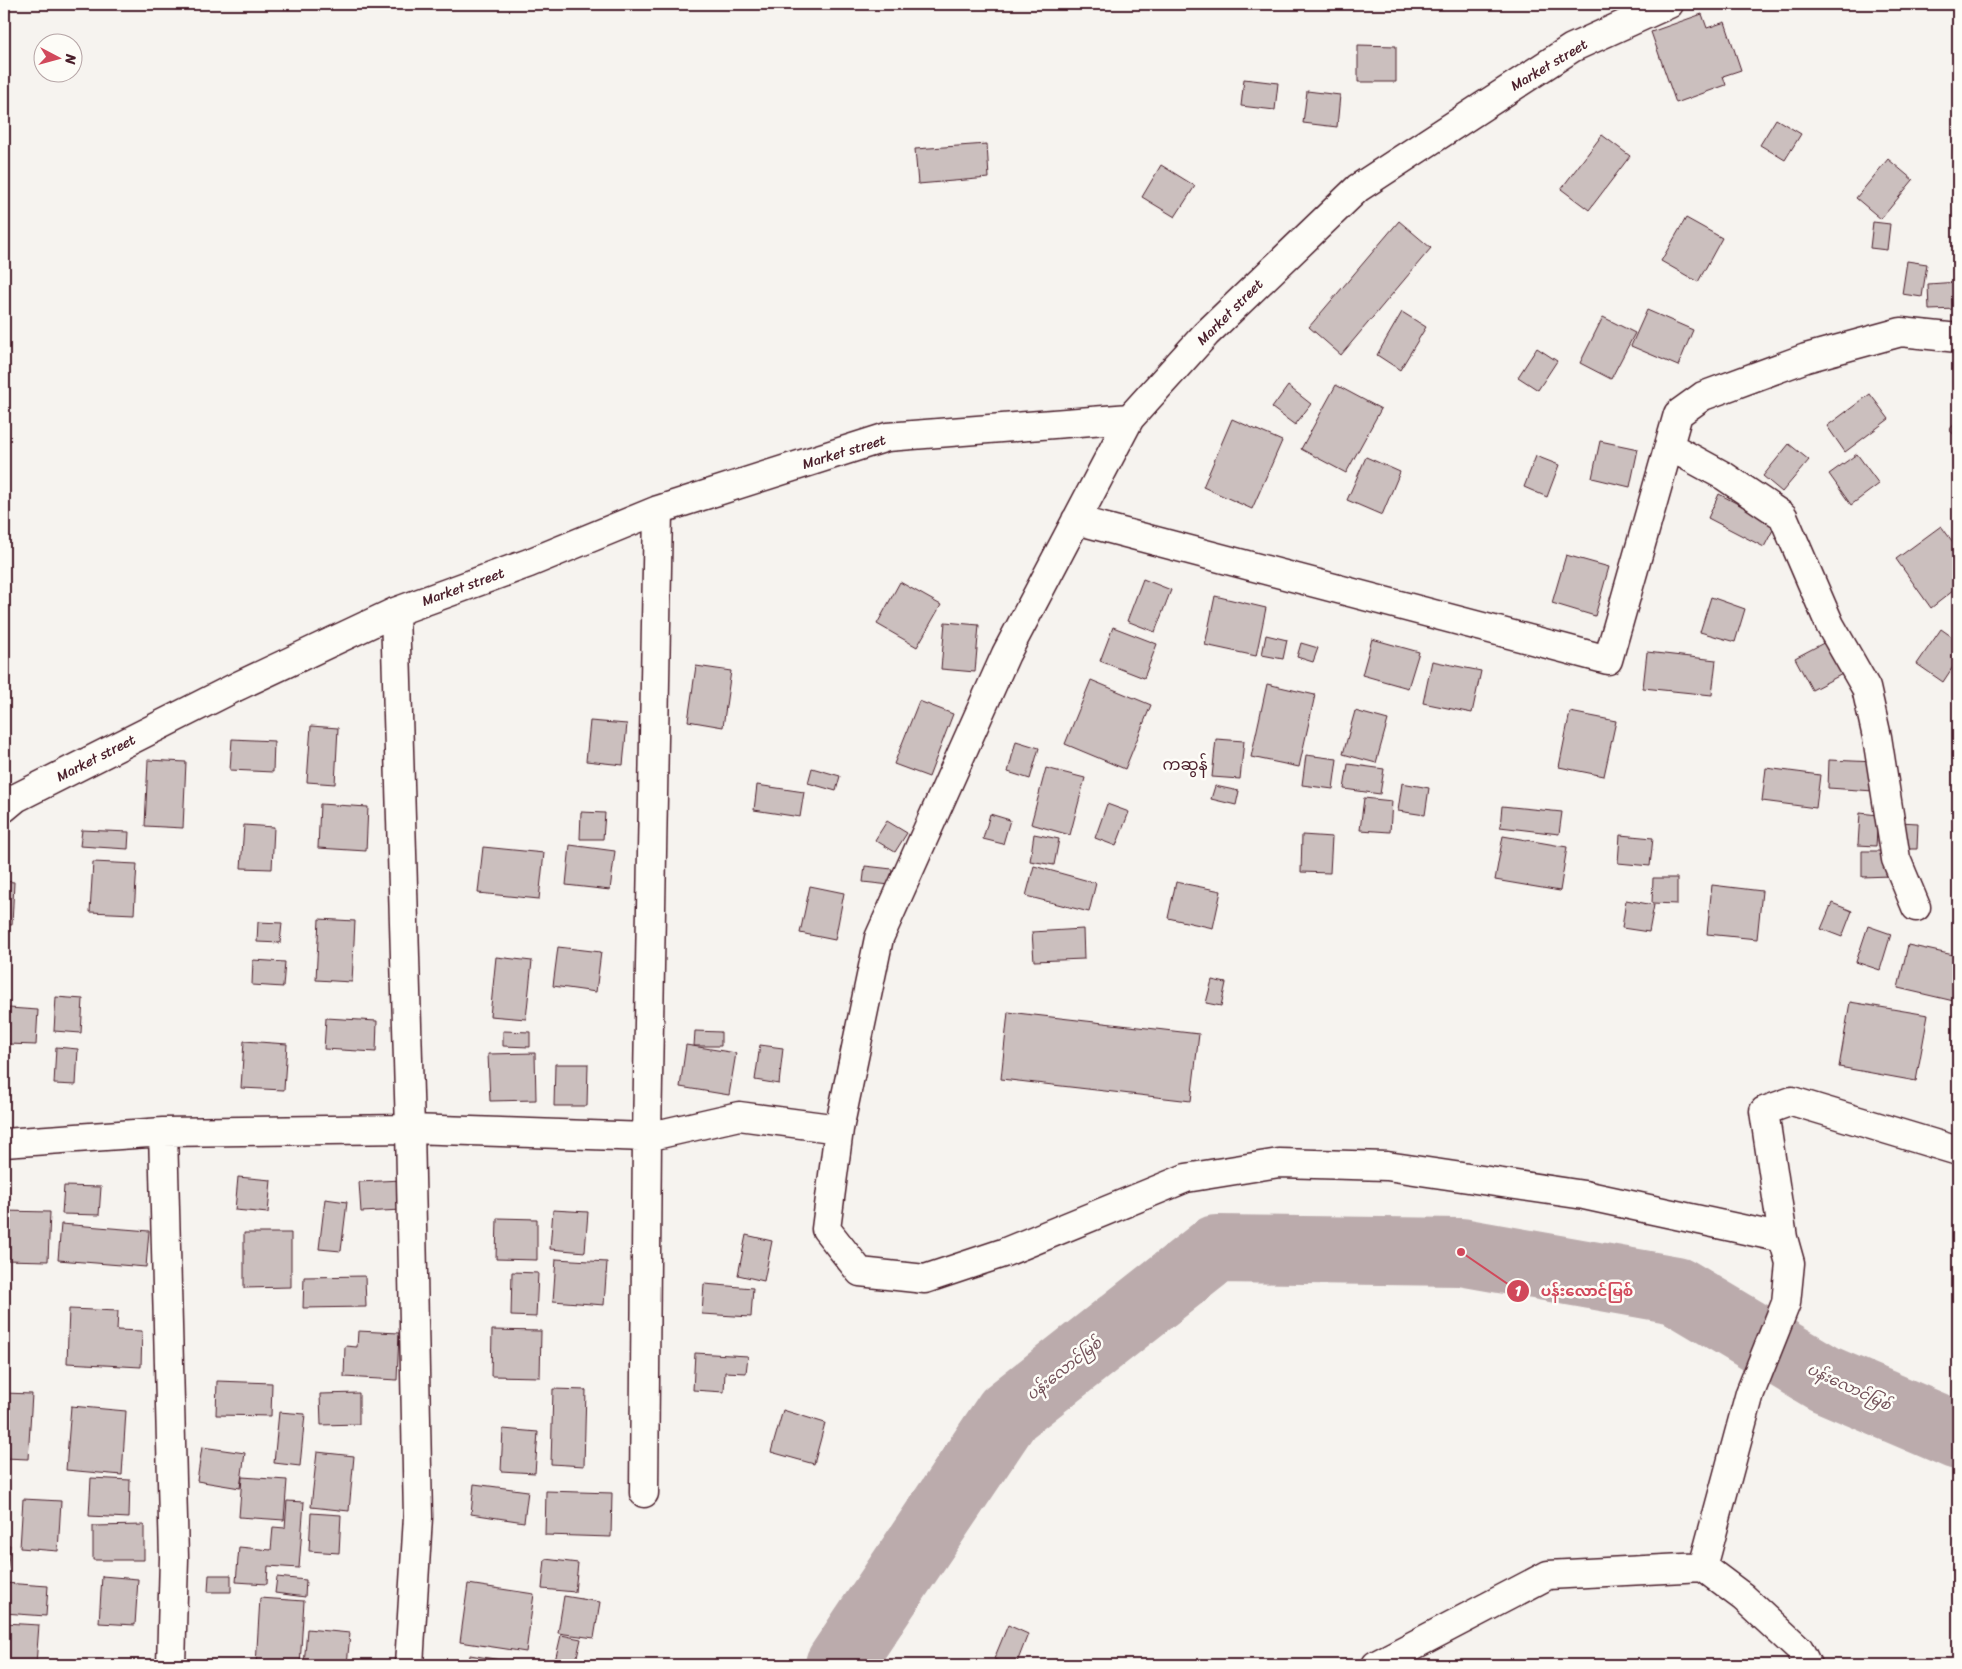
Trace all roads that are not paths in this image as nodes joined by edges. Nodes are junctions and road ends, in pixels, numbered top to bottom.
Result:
1 (1669, 4) edge
2 (1958, 338) edge
3 (1130, 418) junction
4 (1669, 446) junction
5 (658, 510) junction
6 (1076, 520) junction
7 (395, 612) junction
8 (4, 808) edge
9 (1916, 908) dead end
10 (410, 1129) junction
11 (839, 1129) junction
12 (163, 1132) junction
13 (647, 1137) junction
14 (4, 1143) edge
15 (1958, 1151) edge
16 (1783, 1238) junction
17 (644, 1493) dead end
18 (1703, 1567) junction
19 (171, 1665) edge
20 (408, 1665) edge
21 (1376, 1665) edge
22 (1807, 1665) edge

1 - 3 street, Market street
2 - 4 street
3 - 5 street, Market street
3 - 6 street
4 - 6 street
4 - 9 street
5 - 7 street, Market street
5 - 13 street
6 - 11 street
7 - 8 street, Market street
7 - 10 street
10 - 12 street
10 - 13 street
10 - 20 street
11 - 13 street
11 - 16 street
12 - 14 street
12 - 19 street
13 - 17 street
15 - 16 street
16 - 18 street
18 - 21 street
18 - 22 street

